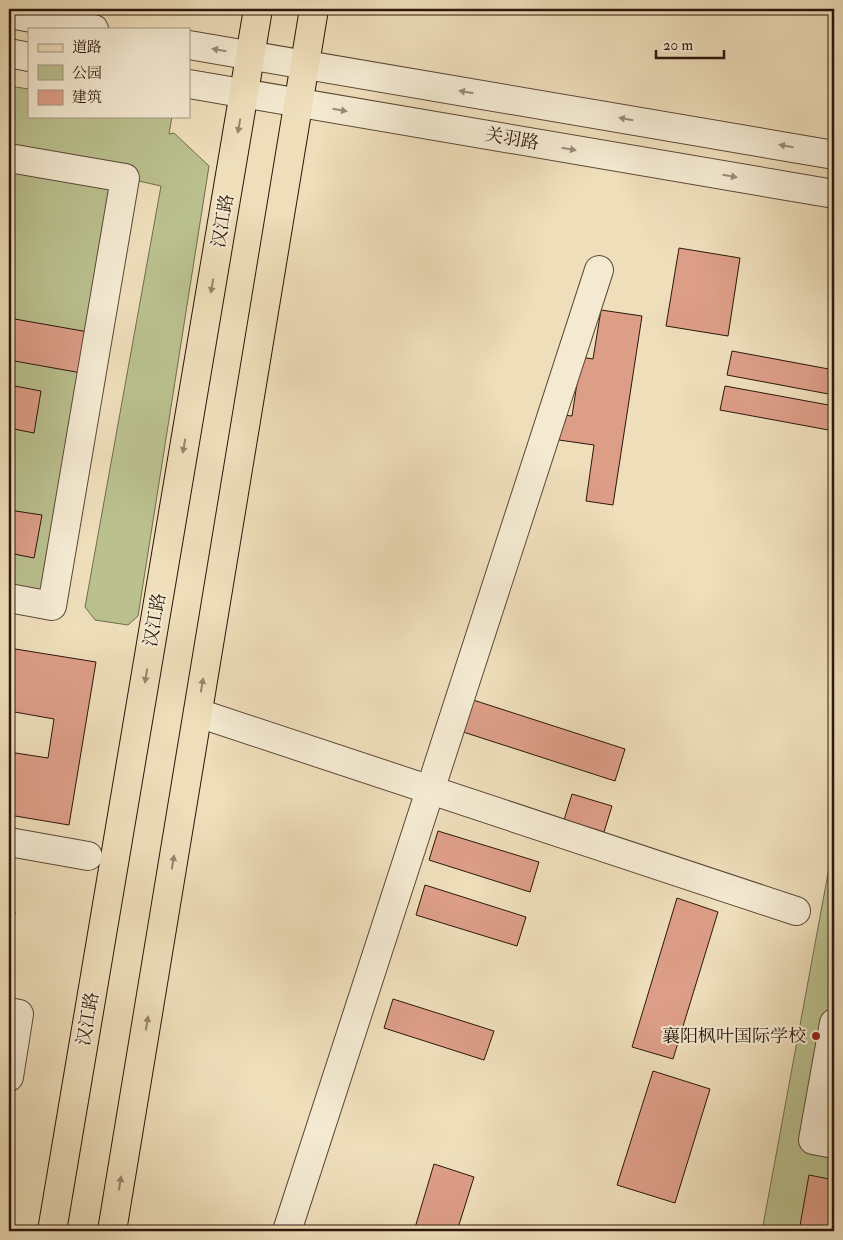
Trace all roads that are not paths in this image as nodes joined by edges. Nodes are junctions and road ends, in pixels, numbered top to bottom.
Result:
1 (258, 9) edge
2 (314, 9) edge
3 (9, 14) edge
4 (88, 28) edge
5 (190, 45) edge
6 (9, 53) edge
7 (250, 56) junction
8 (28, 57) edge
9 (305, 65) junction
10 (190, 84) edge
11 (244, 94) junction
12 (299, 103) junction
13 (834, 155) edge
14 (9, 158) edge
15 (834, 194) edge
16 (599, 270) dead end
17 (9, 598) edge
18 (198, 713) junction
19 (430, 790) junction
20 (9, 842) edge
21 (88, 856) dead end
22 (796, 912) dead end
23 (9, 1012) edge
24 (834, 1023) edge
25 (9, 1077) edge
26 (834, 1144) edge
27 (52, 1231) edge
28 (112, 1231) edge
29 (287, 1231) edge

1 - 7 main road, 汉江路
2 - 9 main road
3 - 4 street
7 -> 5 street
6 - 8 street
7 - 9 street
7 - 11 main road, 汉江路
9 - 12 main road
13 -> 9 street
10 - 11 street, 关羽路
11 - 12 street, 关羽路
11 -> 27 main road, 汉江路
12 -> 15 street, 关羽路
18 -> 12 main road
14 - 17 street
16 - 19 street
18 - 19 street
28 -> 18 main road
19 - 22 street
19 - 29 street
20 - 21 street
23 - 25 street
24 - 26 street

